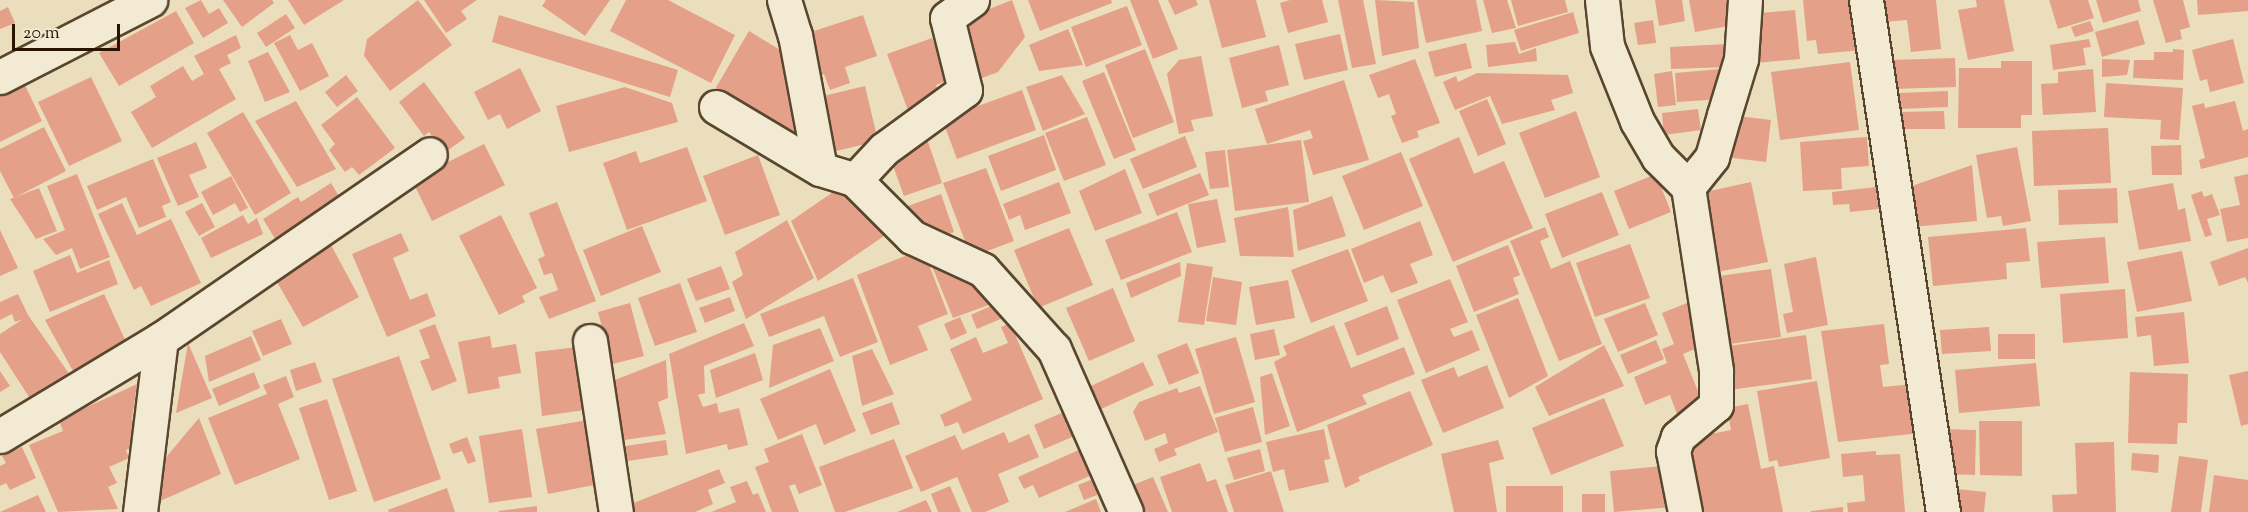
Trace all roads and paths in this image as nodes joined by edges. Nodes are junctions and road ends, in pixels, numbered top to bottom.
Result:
1 (150, 0) edge
2 (784, 0) edge
3 (972, 0) edge
4 (1602, 0) edge
5 (1744, 0) edge
6 (1866, 0) edge
7 (0, 77) edge
8 (716, 107) dead end
9 (430, 154) dead end
10 (819, 168) junction
11 (855, 180) junction
12 (1688, 187) junction
13 (161, 339) junction
14 (590, 341) dead end
15 (0, 436) edge
16 (140, 512) edge
17 (616, 512) edge
18 (1126, 512) edge
19 (1686, 512) edge
20 (1943, 512) edge

1 - 7 street
2 - 10 street
3 - 11 street
4 - 12 street
5 - 12 street
6 - 20 street
8 - 10 street
9 - 13 street
10 - 11 street
11 - 18 street
12 - 19 street
13 - 15 street
13 - 16 street
14 - 17 street

